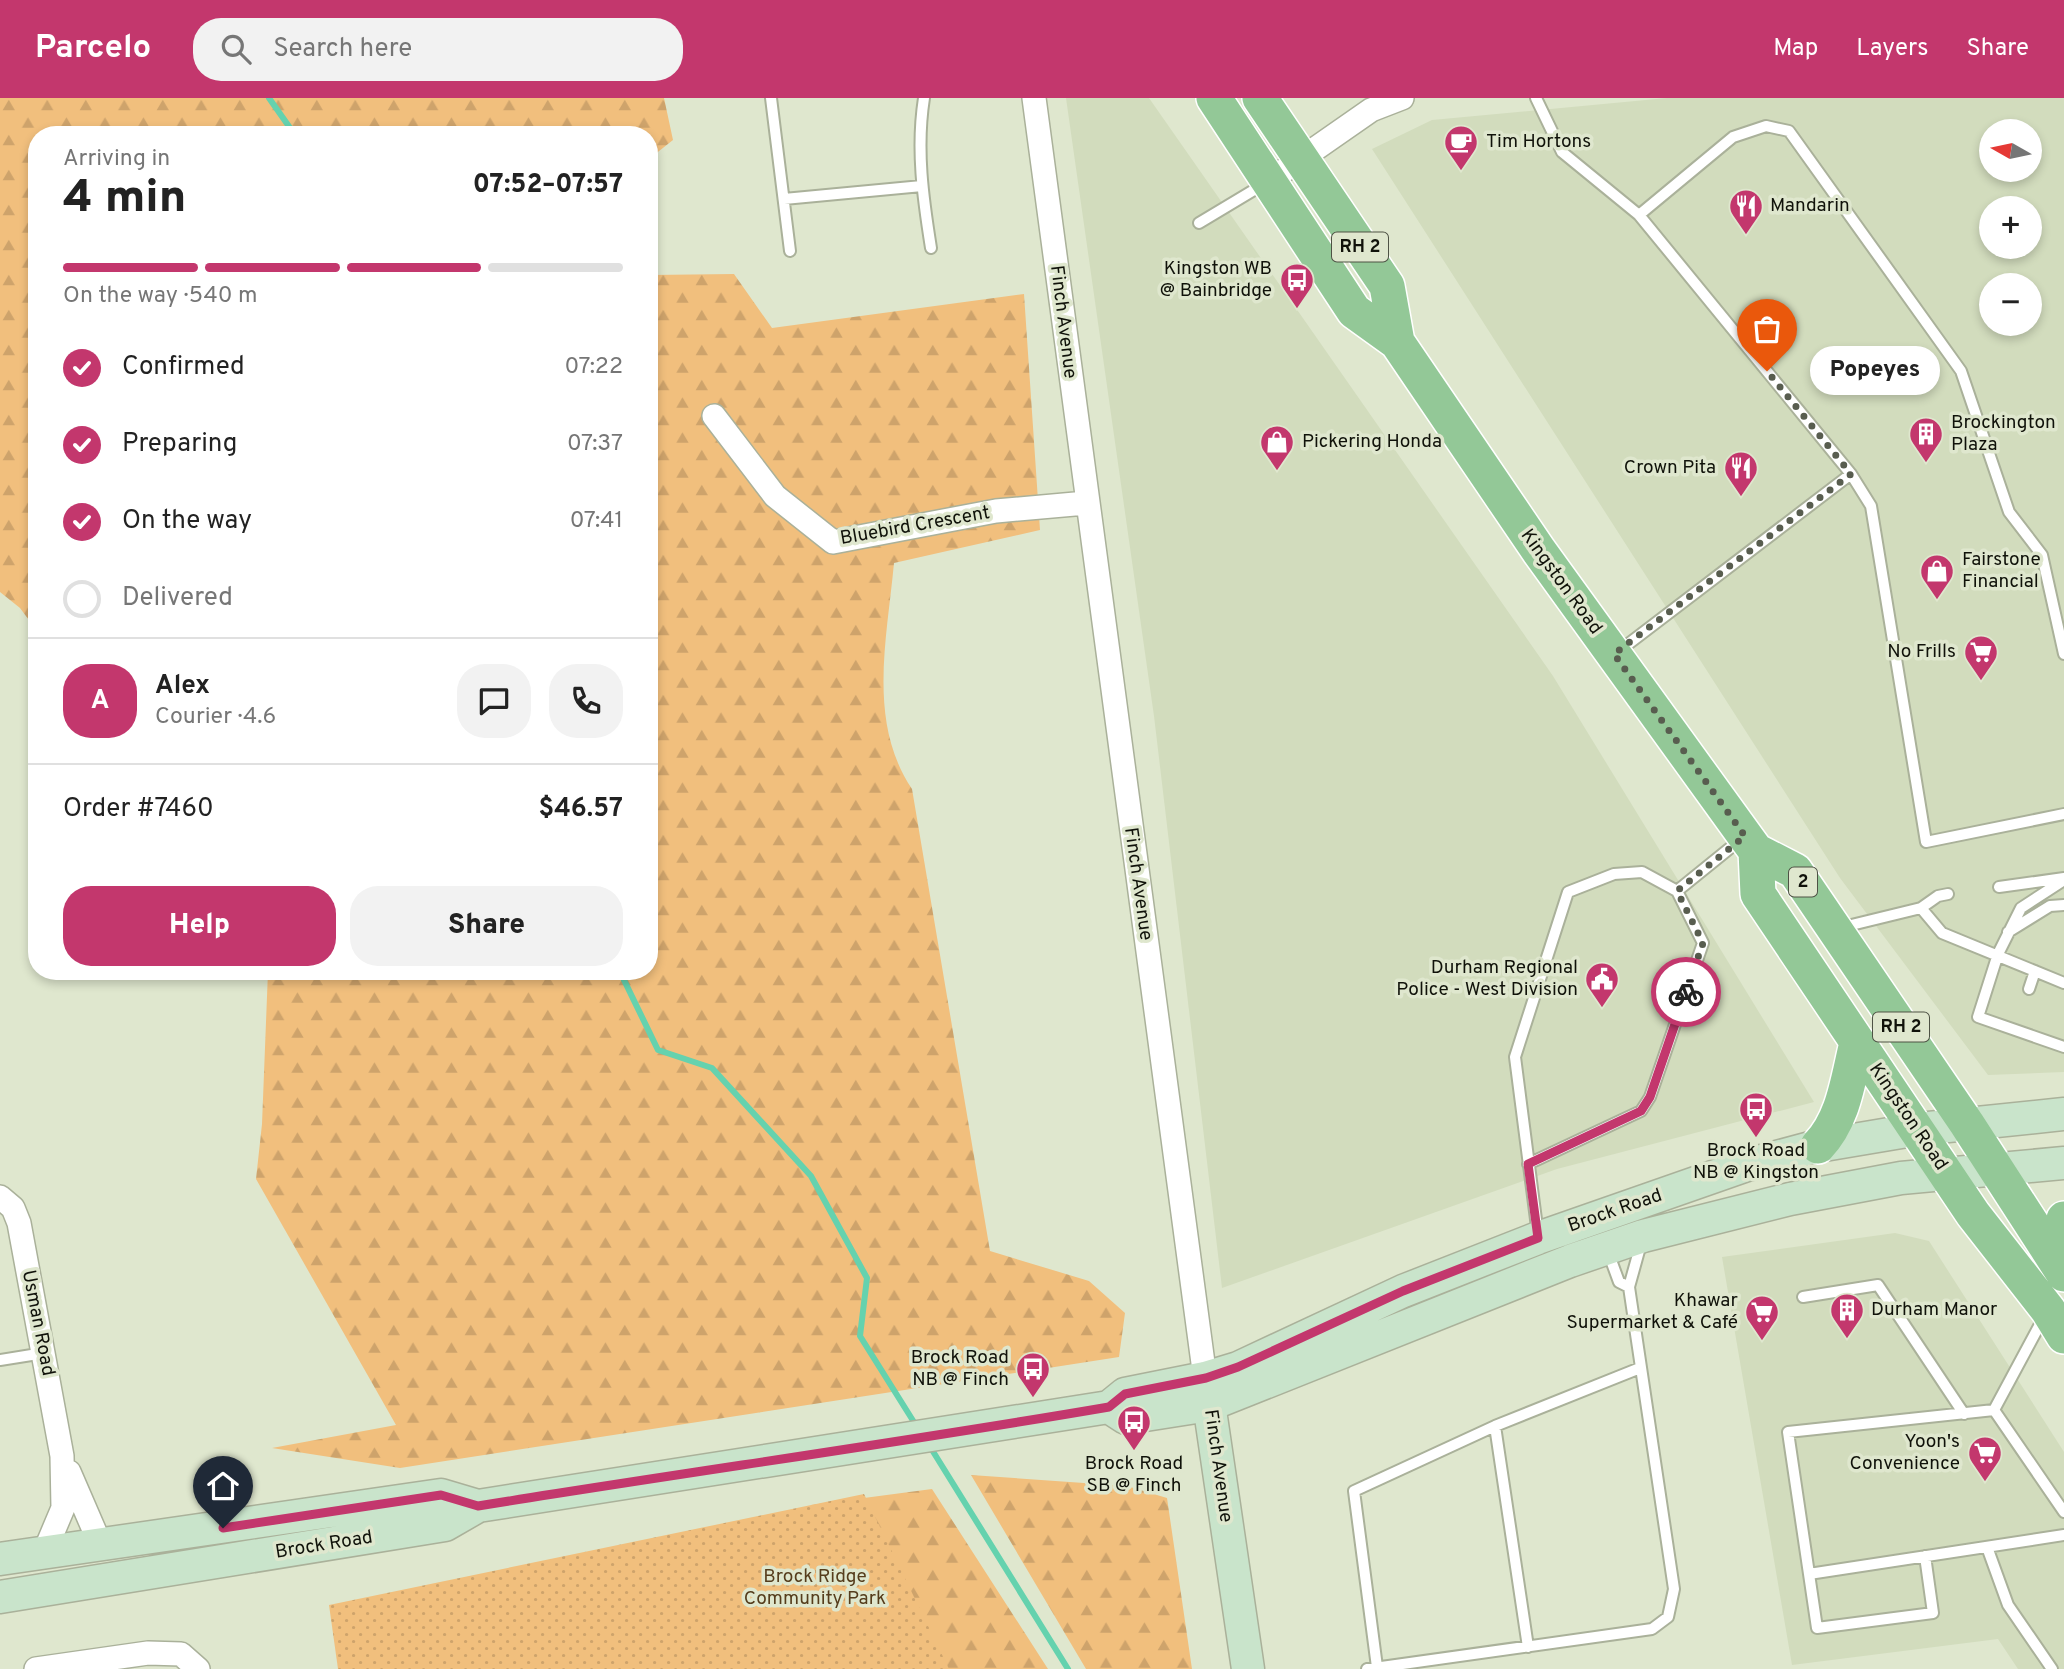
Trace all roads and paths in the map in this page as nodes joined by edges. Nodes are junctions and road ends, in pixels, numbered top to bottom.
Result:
1 (771, 98) edge
2 (924, 98) edge
3 (1034, 98) edge
4 (1214, 98) edge
5 (1260, 98) edge
6 (1402, 98) edge
7 (1536, 98) edge
8 (1300, 160) junction
9 (1269, 181) junction
10 (922, 186) junction
11 (784, 199) junction
12 (1639, 215) junction
13 (1199, 223) dead end
14 (931, 248) dead end
15 (790, 251) dead end
16 (1397, 342) junction
17 (714, 416) dead end
18 (1851, 474) junction
19 (1086, 503) junction
20 (1614, 654) junction
21 (2064, 654) edge
22 (2064, 814) edge
23 (1751, 844) junction
24 (2064, 879) edge
25 (1999, 887) dead end
26 (1677, 891) junction
27 (1948, 894) dead end
28 (2064, 905) edge
29 (1921, 908) junction
30 (1835, 929) junction
31 (2007, 932) junction
32 (1998, 954) junction
33 (2035, 971) junction
34 (2064, 983) edge
35 (2029, 989) dead end
36 (1857, 1043) junction
37 (2064, 1047) edge
38 (2064, 1114) edge
39 (1967, 1124) junction
40 (1919, 1129) junction
41 (1818, 1146) junction
42 (2064, 1163) edge
43 (1528, 1164) junction
44 (1994, 1168) junction
45 (1946, 1172) junction
46 (0, 1197) edge
47 (2064, 1219) edge
48 (1643, 1236) junction
49 (1538, 1238) junction
50 (1607, 1249) junction
51 (2062, 1271) edge
52 (1629, 1287) junction
53 (1803, 1297) dead end
54 (2056, 1323) edge
55 (44, 1353) junction
56 (0, 1360) edge
57 (1640, 1368) junction
58 (1207, 1391) junction
59 (1994, 1410) junction
60 (1964, 1414) junction
61 (1495, 1426) junction
62 (62, 1456) junction
63 (478, 1506) junction
64 (2064, 1513) edge
65 (2064, 1535) edge
66 (101, 1546) junction
67 (1987, 1547) junction
68 (44, 1553) junction
69 (1925, 1556) junction
70 (0, 1559) edge
71 (1809, 1574) junction
72 (65, 1588) junction
73 (0, 1597) edge
74 (1528, 1647) junction
75 (1372, 1668) edge
76 (36, 1669) edge
77 (198, 1669) edge
78 (1248, 1669) edge
79 (2052, 1669) edge

1 - 11 lane
2 - 10 lane
3 - 19 street, Finch Avenue
4 - 9 main road, Kingston Road / RH 2
5 - 8 main road, Kingston Road / RH 2
6 - 8 street
7 - 12 lane
8 - 9 street
8 - 16 main road, Kingston Road / RH 2
9 - 13 lane
9 - 16 main road, Kingston Road / RH 2
10 - 11 lane
10 - 14 lane
11 - 15 lane
12 - 18 lane
12 - 21 lane
16 - 20 main road, Kingston Road / RH 2
17 - 19 street, Bluebird Crescent
18 - 20 lane
18 - 22 lane
19 - 58 street, Finch Avenue
20 - 23 main road, Kingston Road / RH 2
23 - 26 lane
23 - 30 main road, Kingston Road / 2
23 - 36 main road, Kingston Road / RH 2
24 - 25 lane
24 - 31 lane
26 - 43 lane
26 - 43 lane
27 - 29 lane
28 - 31 lane
29 - 30 lane
29 - 32 lane
30 - 39 main road, Kingston Road / RH 2
31 - 32 lane
32 - 33 lane
32 - 37 lane
33 - 34 lane
33 - 35 lane
36 - 40 main road, Kingston Road / RH 2
36 - 41 main road
38 - 39 main road, Brock Road
39 - 40 main road, Brock Road
39 - 44 main road, Kingston Road / RH 2
40 - 41 main road, Brock Road
40 - 45 main road, Kingston Road / RH 2
41 - 49 main road, Brock Road
42 - 44 main road, Brock Road
43 - 49 lane
44 - 45 main road, Brock Road
44 - 51 main road, Kingston Road / RH 2
45 - 48 main road, Brock Road
45 - 54 main road, Kingston Road / RH 2
46 - 55 street, Usman Road
47 - 51 main road
48 - 50 main road, Brock Road
48 - 52 lane
49 - 58 main road, Brock Road
50 - 52 lane
50 - 58 main road, Brock Road
52 - 57 lane
53 - 60 lane
54 - 59 lane
55 - 56 lane
55 - 62 street, Usman Road
57 - 61 lane
57 - 74 lane
58 - 63 main road, Brock Road
58 - 78 main road, Finch Avenue
59 - 60 lane
59 - 64 lane
60 - 71 lane
61 - 74 lane
61 - 75 lane
62 - 66 street, Usman Road
62 - 68 street, Usman Road
63 - 66 main road, Brock Road
63 - 72 main road, Brock Road
65 - 67 lane
66 - 68 main road, Brock Road
66 - 72 main road
67 - 69 lane
67 - 79 lane
68 - 70 main road, Brock Road
69 - 71 lane
69 - 71 lane
72 - 73 main road, Brock Road
74 - 75 lane
76 - 77 street

